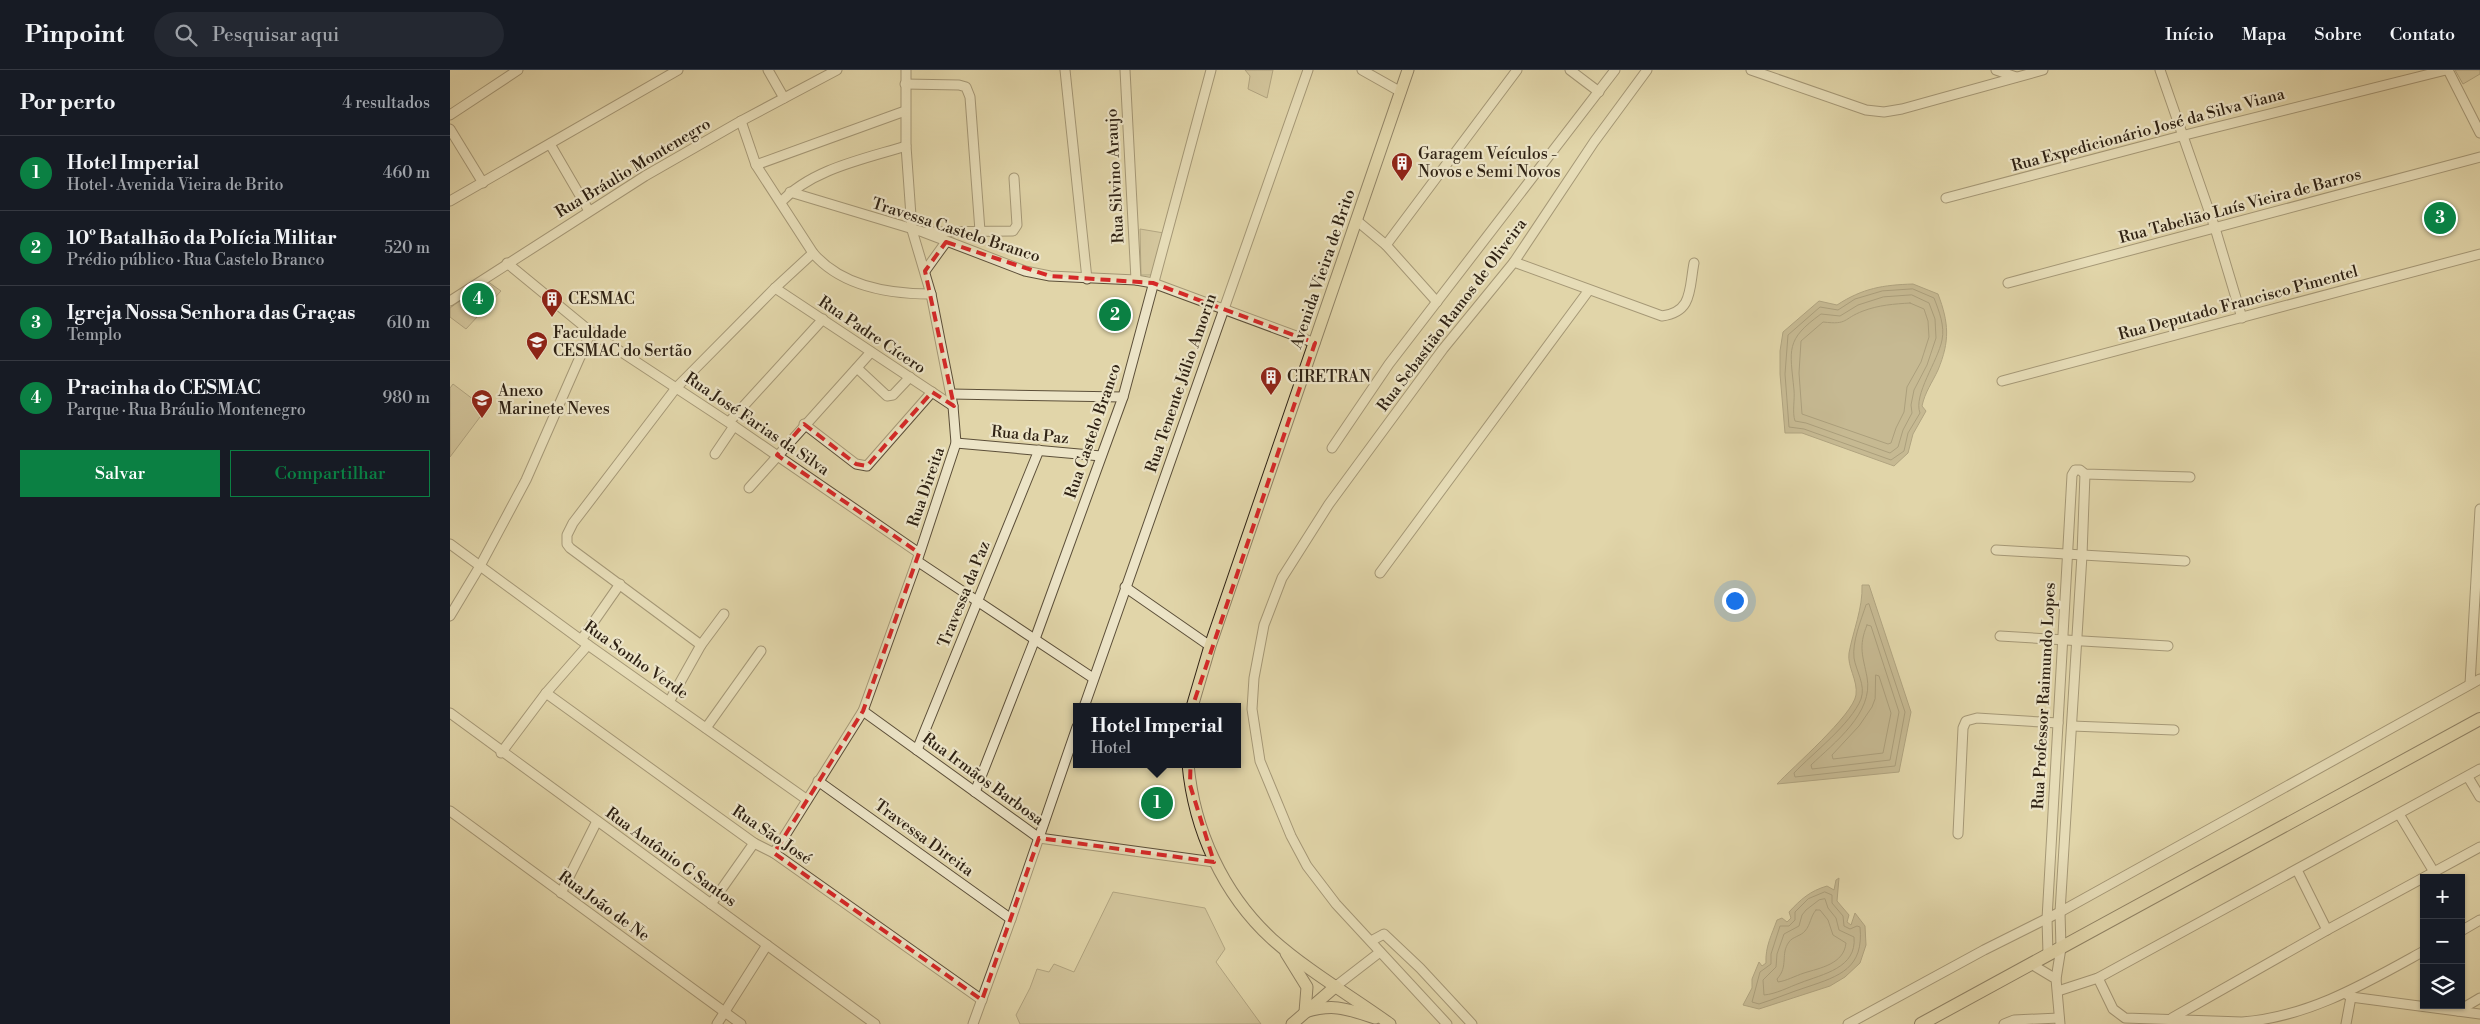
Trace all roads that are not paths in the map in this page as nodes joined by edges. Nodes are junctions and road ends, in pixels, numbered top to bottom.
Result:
1 (518, 70) edge
2 (678, 70) edge
3 (768, 70) edge
4 (837, 70) edge
5 (906, 70) edge
6 (1065, 70) edge
7 (1125, 70) edge
8 (1211, 70) edge
9 (1308, 70) edge
10 (1362, 70) edge
11 (1408, 70) edge
12 (1517, 70) edge
13 (1570, 70) edge
14 (1615, 70) edge
15 (1647, 70) edge
16 (1751, 70) edge
17 (1996, 70) edge
18 (2043, 70) edge
19 (2160, 70) edge
20 (2447, 70) edge
21 (2016, 77) junction
22 (905, 84) junction
23 (1401, 92) junction
24 (1599, 92) junction
25 (784, 98) junction
26 (905, 111) junction
27 (450, 115) edge
28 (741, 121) junction
29 (450, 129) edge
30 (2480, 131) edge
31 (2181, 136) junction
32 (550, 144) junction
33 (906, 146) junction
34 (2480, 158) edge
35 (756, 165) junction
36 (1014, 178) dead end
37 (483, 183) junction
38 (790, 192) junction
39 (1946, 198) dead end
40 (450, 201) edge
41 (781, 202) junction
42 (589, 211) junction
43 (1356, 220) junction
44 (2215, 228) junction
45 (912, 230) junction
46 (980, 231) junction
47 (923, 232) junction
48 (946, 242) junction
49 (1386, 245) junction
50 (813, 253) junction
51 (2480, 254) edge
52 (1514, 262) junction
53 (507, 263) junction
54 (1694, 263) dead end
55 (925, 271) junction
56 (1087, 279) junction
57 (1136, 280) junction
58 (1153, 283) junction
59 (2008, 283) dead end
60 (775, 288) junction
61 (1589, 290) junction
62 (931, 294) junction
63 (450, 301) edge
64 (1437, 302) junction
65 (1222, 310) junction
66 (2242, 318) junction
67 (822, 320) junction
68 (591, 332) junction
69 (1314, 343) junction
70 (871, 352) junction
71 (857, 368) junction
72 (910, 378) junction
73 (2002, 381) dead end
74 (676, 388) junction
75 (932, 392) junction
76 (951, 394) junction
77 (1123, 397) junction
78 (953, 406) junction
79 (732, 424) junction
80 (804, 424) junction
81 (956, 443) junction
82 (1332, 448) dead end
83 (1039, 450) junction
84 (715, 454) dead end
85 (777, 456) junction
86 (1101, 456) junction
87 (2085, 474) junction
88 (2190, 477) dead end
89 (749, 488) dead end
90 (2480, 509) edge
91 (450, 544) edge
92 (1996, 550) dead end
93 (2067, 554) junction
94 (2082, 555) junction
95 (918, 557) junction
96 (2185, 561) dead end
97 (480, 566) junction
98 (1380, 573) dead end
99 (620, 584) junction
100 (1125, 587) junction
101 (977, 601) junction
102 (724, 614) dead end
103 (450, 616) edge
104 (2000, 636) dead end
105 (1034, 640) junction
106 (2063, 640) junction
107 (2076, 641) junction
108 (584, 642) junction
109 (701, 645) junction
110 (1210, 646) junction
111 (2168, 646) dead end
112 (761, 651) dead end
113 (1093, 678) junction
114 (2480, 679) edge
115 (2470, 684) junction
116 (546, 693) junction
117 (669, 702) junction
118 (1085, 703) edge
119 (1193, 703) edge
120 (863, 711) junction
121 (450, 713) edge
122 (2480, 719) edge
123 (2058, 724) junction
124 (2072, 726) junction
125 (706, 728) junction
126 (2174, 730) dead end
127 (1073, 739) edge
128 (917, 750) junction
129 (501, 753) junction
130 (1189, 768) edge
131 (2480, 769) edge
132 (2468, 776) junction
133 (818, 781) junction
134 (975, 792) junction
135 (2480, 797) edge
136 (806, 800) junction
137 (450, 811) edge
138 (2399, 814) junction
139 (597, 821) junction
140 (1958, 834) dead end
141 (1039, 838) junction
142 (754, 843) junction
143 (2480, 847) edge
144 (774, 853) junction
145 (1214, 862) junction
146 (2297, 870) junction
147 (2434, 872) junction
148 (562, 893) junction
149 (711, 904) junction
150 (2060, 912) junction
151 (2047, 919) junction
152 (1012, 920) junction
153 (2480, 920) edge
154 (2465, 928) edge
155 (2327, 930) junction
156 (1371, 941) junction
157 (767, 945) junction
158 (2061, 948) junction
159 (1284, 949) junction
160 (1380, 952) junction
161 (2420, 953) edge
162 (2048, 954) junction
163 (2031, 964) junction
164 (2098, 978) junction
165 (2056, 979) junction
166 (1336, 986) junction
167 (2058, 991) junction
168 (2348, 996) junction
169 (2480, 998) edge
170 (982, 1000) junction
171 (2458, 1011) junction
172 (725, 1012) junction
173 (1304, 1012) junction
174 (2480, 1014) edge
175 (2170, 1018) junction
176 (2060, 1021) edge
177 (1388, 1023) edge
178 (2242, 1023) edge
179 (717, 1024) edge
180 (741, 1024) edge
181 (875, 1024) edge
182 (972, 1024) edge
183 (1292, 1024) edge
184 (1447, 1024) edge
185 (1472, 1024) edge
186 (1848, 1024) edge
187 (1921, 1024) edge
188 (2004, 1024) edge
189 (2346, 1024) edge

1 - 27 street
2 - 32 street
3 - 25 street
4 - 25 street, Rua Bráulio Montenegro
5 - 22 street, Rua Direita
6 - 56 street
7 - 57 street, Rua Silvino Araujo
8 - 58 street, Rua Castelo Branco
9 - 65 street, Rua Tenente Júlio Amorin
10 - 23 street
11 - 23 main road, Avenida Vieira de Brito
12 - 49 street
13 - 24 street
14 - 24 street, Rua Sebastião Ramos de Oliveira
15 - 52 street, Rua Sebastião Ramos de Oliveira
16 - 21 street
17 - 21 street
18 - 21 street
19 - 31 street
20 - 30 street
20 - 31 street, Rua Expedicionário José da Silva Viana
22 - 26 street, Rua Direita
22 - 46 street
23 - 43 main road, Avenida Vieira de Brito
24 - 64 street, Rua Sebastião Ramos de Oliveira
25 - 28 street, Rua Bráulio Montenegro
26 - 33 street, Rua Direita
26 - 35 street
28 - 35 street
28 - 42 street, Rua Bráulio Montenegro
29 - 37 street
31 - 39 street, Rua Expedicionário José da Silva Viana
31 - 44 street
32 - 37 street
32 - 42 street
33 - 38 street
33 - 45 street, Rua Direita
34 - 44 street, Rua Tabelião Luís Vieira de Barros
35 - 41 street
36 - 46 street
37 - 40 street
38 - 41 street
38 - 45 street, Travessa Castelo Branco
41 - 50 street
42 - 53 street, Rua Bráulio Montenegro
43 - 49 street
43 - 69 main road, Avenida Vieira de Brito
44 - 59 street, Rua Tabelião Luís Vieira de Barros
44 - 66 street
45 - 47 street, Travessa Castelo Branco
45 - 55 street, Rua Direita
46 - 47 street
47 - 48 street, Travessa Castelo Branco
48 - 55 street
48 - 56 street, Travessa Castelo Branco
49 - 64 street
50 - 60 street
50 - 62 street
51 - 66 street, Rua Deputado Francisco Pimentel
52 - 61 street
52 - 156 street, Rua Sebastião Ramos de Oliveira
53 - 63 street, Rua Bráulio Montenegro
53 - 68 street, Rua José Farias da Silva
54 - 61 street
55 - 62 street, Rua Direita
56 - 57 street, Travessa Castelo Branco
57 - 58 street, Travessa Castelo Branco
58 - 65 street, Travessa Castelo Branco
58 - 77 street, Rua Castelo Branco
60 - 67 street, Rua Padre Cícero
60 - 74 street
61 - 98 street
62 - 76 street, Rua Direita
64 - 82 street, Rua Sebastião Ramos de Oliveira
65 - 69 street, Travessa Castelo Branco
65 - 100 street, Rua Tenente Júlio Amorin
66 - 73 street, Rua Deputado Francisco Pimentel
67 - 70 street, Rua Padre Cícero
67 - 79 street
68 - 74 street, Rua José Farias da Silva
68 - 97 street
69 - 110 main road, Avenida Vieira de Brito
70 - 71 street
70 - 72 street, Rua Padre Cícero
71 - 72 street
71 - 80 street
72 - 75 street, Rua Padre Cícero
74 - 79 street, Rua José Farias da Silva
74 - 99 street
75 - 78 street, Rua Padre Cícero
75 - 80 street
76 - 77 street
76 - 78 street, Rua Direita
77 - 86 street, Rua Castelo Branco
78 - 81 street, Rua Direita
79 - 84 street
79 - 85 street, Rua José Farias da Silva
80 - 85 street
81 - 83 street, Rua da Paz
81 - 95 street, Rua Direita
83 - 86 street, Rua da Paz
83 - 101 street, Travessa da Paz
85 - 89 street
85 - 95 street, Rua José Farias da Silva
86 - 105 street, Rua Castelo Branco
87 - 88 street
87 - 93 street, Rua Professor Raimundo Lopes
87 - 94 street, Rua Professor Raimundo Lopes
90 - 115 street
91 - 97 street, Rua Sonho Verde
92 - 93 street
93 - 94 street
93 - 106 street, Rua Professor Raimundo Lopes
94 - 96 street
94 - 107 street, Rua Professor Raimundo Lopes
95 - 101 street, Rua José Farias da Silva
95 - 120 street, Rua Direita
97 - 103 street
97 - 108 street, Rua Sonho Verde
99 - 108 street
99 - 109 street
100 - 110 street
100 - 113 street, Rua Tenente Júlio Amorin
101 - 105 street, Rua José Farias da Silva
101 - 128 street, Travessa da Paz
102 - 109 street
104 - 106 street
105 - 113 street, Rua José Farias da Silva
105 - 134 street, Rua Castelo Branco
106 - 107 street
106 - 123 street, Rua Professor Raimundo Lopes
107 - 111 street
107 - 124 street, Rua Professor Raimundo Lopes
108 - 116 street
108 - 117 street, Rua Sonho Verde
109 - 117 street
110 - 119 main road, Avenida Vieira de Brito
112 - 125 street
113 - 118 street, Rua Tenente Júlio Amorin
114 - 115 street
115 - 150 street
116 - 129 street
116 - 142 street, Rua São José
117 - 125 street, Rua Sonho Verde
120 - 128 street, Rua Irmãos Barbosa
120 - 133 street, Rua Direita
121 - 129 street, Rua Antônio G Santos
122 - 158 highway
123 - 140 street
123 - 151 street, Rua Professor Raimundo Lopes
124 - 126 street
124 - 150 street, Rua Professor Raimundo Lopes
125 - 136 street, Rua Sonho Verde
127 - 141 street
128 - 134 street, Rua Irmãos Barbosa
129 - 139 street, Rua Antônio G Santos
130 - 145 main road
131 - 132 street
132 - 135 street
132 - 138 street
133 - 136 street, Rua Direita
133 - 152 street, Travessa Direita
134 - 141 street, Rua Irmãos Barbosa
136 - 144 street, Rua Direita
137 - 148 street, Rua João de Ne
138 - 146 street
138 - 147 street
139 - 148 street
139 - 149 street, Rua Antônio G Santos
141 - 145 street, Rua Irmãos Barbosa
141 - 152 street
142 - 144 street, Rua São José
142 - 149 street
143 - 147 street
144 - 170 street, Rua São José
145 - 159 main road
146 - 155 street
146 - 164 street
147 - 155 street
148 - 172 street, Rua João de Ne
149 - 157 street, Rua Antônio G Santos
150 - 151 street
150 - 158 street, Rua Professor Raimundo Lopes
151 - 162 street, Rua Professor Raimundo Lopes
151 - 186 street
152 - 170 street
153 - 154 street
155 - 175 street
156 - 160 street, Rua Sebastião Ramos de Oliveira
156 - 185 street
157 - 172 street
157 - 181 street, Rua Antônio G Santos
158 - 162 highway
158 - 165 street, Rua Professor Raimundo Lopes
159 - 166 main road
159 - 173 main road
160 - 166 street
160 - 184 street, Rua Sebastião Ramos de Oliveira
161 - 168 street
162 - 163 highway
163 - 165 street
163 - 187 highway
164 - 167 street
164 - 175 street
165 - 167 street, Rua Professor Raimundo Lopes
166 - 173 main road
166 - 177 main road
167 - 176 street, Rua Professor Raimundo Lopes
168 - 171 street
168 - 178 street
168 - 189 street
169 - 171 street
170 - 182 street
171 - 174 street
172 - 179 street
172 - 180 street, Rua João de Ne
173 - 177 main road
173 - 183 main road
175 - 178 street
176 - 188 street

